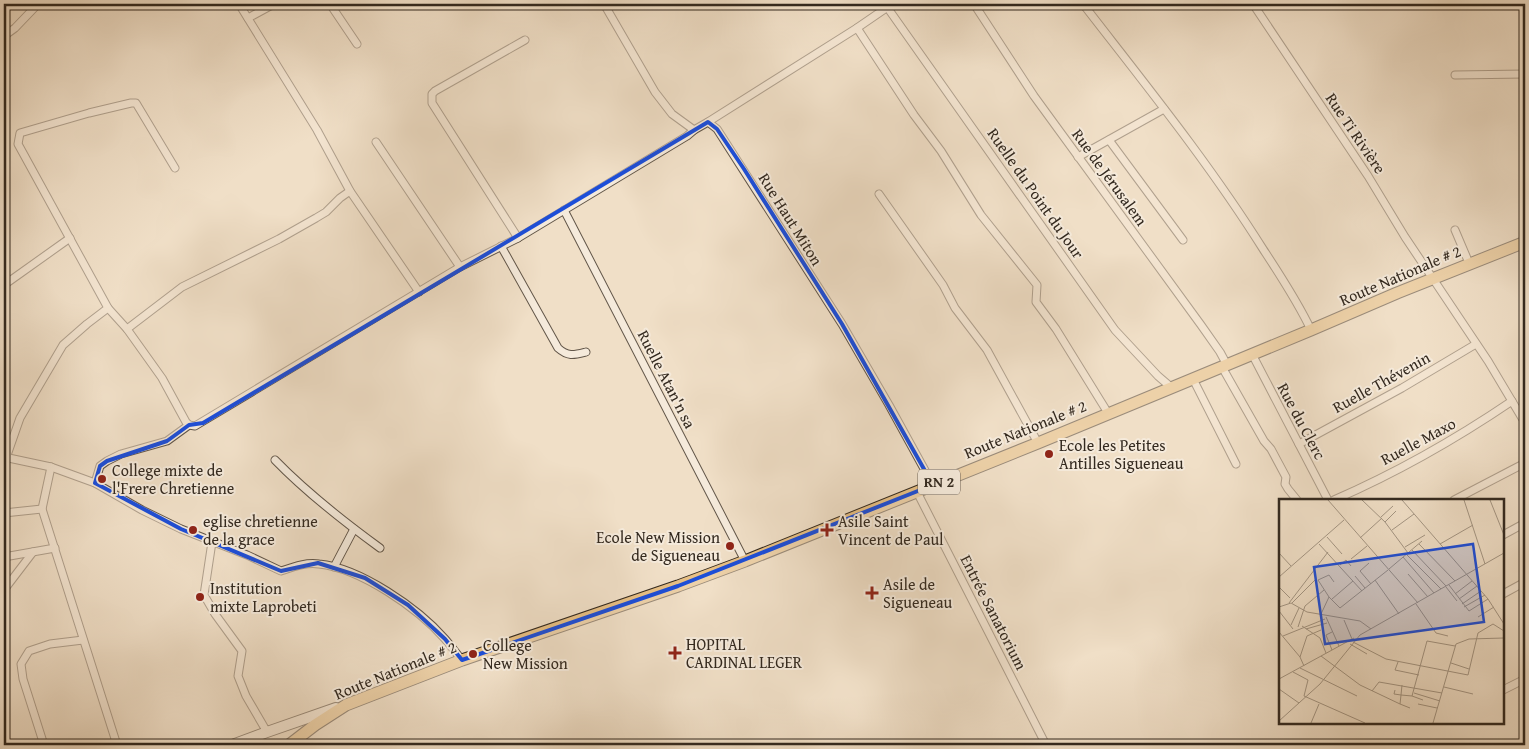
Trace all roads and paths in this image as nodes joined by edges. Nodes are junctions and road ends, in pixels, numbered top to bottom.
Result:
1 (38, 4) edge
2 (239, 4) edge
3 (274, 4) edge
4 (330, 4) edge
5 (604, 4) edge
6 (974, 4) edge
7 (1083, 4) edge
8 (1253, 4) edge
9 (890, 5) edge
10 (248, 18) junction
11 (857, 28) junction
12 (4, 36) edge
13 (525, 40) dead end
14 (357, 44) dead end
15 (1525, 74) edge
16 (1455, 75) dead end
17 (1164, 109) junction
18 (708, 122) junction
19 (694, 130) junction
20 (1109, 140) junction
21 (376, 142) dead end
22 (1078, 157) junction
23 (175, 168) dead end
24 (350, 190) junction
25 (879, 194) dead end
26 (564, 210) junction
27 (1454, 230) dead end
28 (70, 238) junction
29 (518, 238) junction
30 (1183, 240) dead end
31 (1525, 242) edge
32 (501, 246) junction
33 (1469, 264) junction
34 (460, 267) junction
35 (1434, 279) junction
36 (4, 285) edge
37 (419, 292) junction
38 (108, 308) junction
39 (127, 329) junction
40 (1312, 330) junction
41 (1476, 344) junction
42 (586, 352) dead end
43 (1252, 354) junction
44 (1224, 366) junction
45 (1193, 379) junction
46 (1172, 388) junction
47 (1512, 401) junction
48 (1108, 413) junction
49 (1525, 423) edge
50 (190, 425) junction
51 (1038, 443) junction
52 (1299, 444) junction
53 (5, 458) edge
54 (275, 460) dead end
55 (1525, 463) edge
56 (1236, 464) dead end
57 (51, 467) junction
58 (95, 483) junction
59 (933, 485) junction
60 (917, 492) junction
61 (1296, 499) edge
62 (1327, 499) edge
63 (1336, 499) edge
64 (1456, 499) edge
65 (42, 509) junction
66 (4, 513) edge
67 (1525, 523) edge
68 (354, 530) junction
69 (1504, 534) edge
70 (212, 542) junction
71 (55, 548) junction
72 (380, 548) dead end
73 (32, 552) junction
74 (4, 557) edge
75 (745, 561) junction
76 (334, 567) junction
77 (1525, 582) edge
78 (4, 590) edge
79 (1504, 593) edge
80 (83, 640) junction
81 (462, 660) junction
82 (1525, 679) edge
83 (1504, 690) edge
84 (346, 705) junction
85 (266, 732) junction
86 (44, 745) edge
87 (117, 745) edge
88 (232, 745) edge
89 (288, 745) edge
90 (1046, 745) edge

1 - 12 street
2 - 10 street
3 - 10 street
4 - 14 street
5 - 19 street
6 - 22 street, Rue de Jérusalem
7 - 17 street
8 - 35 street, Rue Ti Rivière
9 - 11 street
9 - 46 street, Ruelle du Point du Jour
10 - 24 street
11 - 18 street
11 - 48 street
13 - 29 street
15 - 16 street
17 - 20 street
17 - 40 street
18 - 19 street
18 - 59 street, Rue Haut Miton
19 - 26 street
20 - 22 street
20 - 30 street
21 - 34 street
22 - 44 street, Rue de Jérusalem
23 - 28 street
24 - 37 street
24 - 39 street
25 - 51 street
26 - 29 street
26 - 75 street, Ruelle Atan'n sa
27 - 33 street
28 - 36 street
28 - 38 street
29 - 32 street
31 - 33 main road, Route Nationale # 2 / RN 2
32 - 34 street
32 - 42 street
33 - 35 main road, Route Nationale # 2 / RN 2
34 - 37 street
35 - 40 main road, Route Nationale # 2 / RN 2
35 - 41 street, Rue Ti Rivière
37 - 50 street
38 - 39 street
38 - 53 street
39 - 50 street
40 - 43 main road, Route Nationale # 2 / RN 2
41 - 47 street, Rue Ti Rivière
41 - 52 street, Ruelle Thévenin
43 - 44 main road, Route Nationale # 2 / RN 2
43 - 52 street, Rue du Clerc
44 - 45 main road, Route Nationale # 2 / RN 2
44 - 61 street, Rue de Jérusalem
45 - 46 main road, Route Nationale # 2 / RN 2
45 - 56 street
46 - 48 main road, Route Nationale # 2 / RN 2
47 - 49 street, Rue Ti Rivière
47 - 63 street, Ruelle Maxo
48 - 51 main road, Route Nationale # 2 / RN 2
50 - 58 street
51 - 59 main road, Route Nationale # 2 / RN 2
52 - 62 street, Rue du Clerc
53 - 57 street
54 - 68 street
55 - 64 street
57 - 58 street
57 - 65 street
58 - 70 street
59 - 60 main road, Route Nationale # 2 / RN 2
60 - 75 main road, Route Nationale # 2 / RN 2
60 - 90 street, Entrée Sanatorium
65 - 66 street
65 - 71 street
67 - 69 street
68 - 72 street
68 - 76 street
70 - 76 street
70 - 85 street
71 - 73 street
71 - 80 street
73 - 74 street
73 - 78 street
75 - 81 main road, Route Nationale # 2 / RN 2
76 - 81 street
77 - 79 street
80 - 86 street
80 - 87 street
81 - 84 main road, Route Nationale # 2 / RN 2
82 - 83 street
84 - 85 main road
84 - 89 main road, Route Nationale # 2 / RN 2
85 - 88 main road

